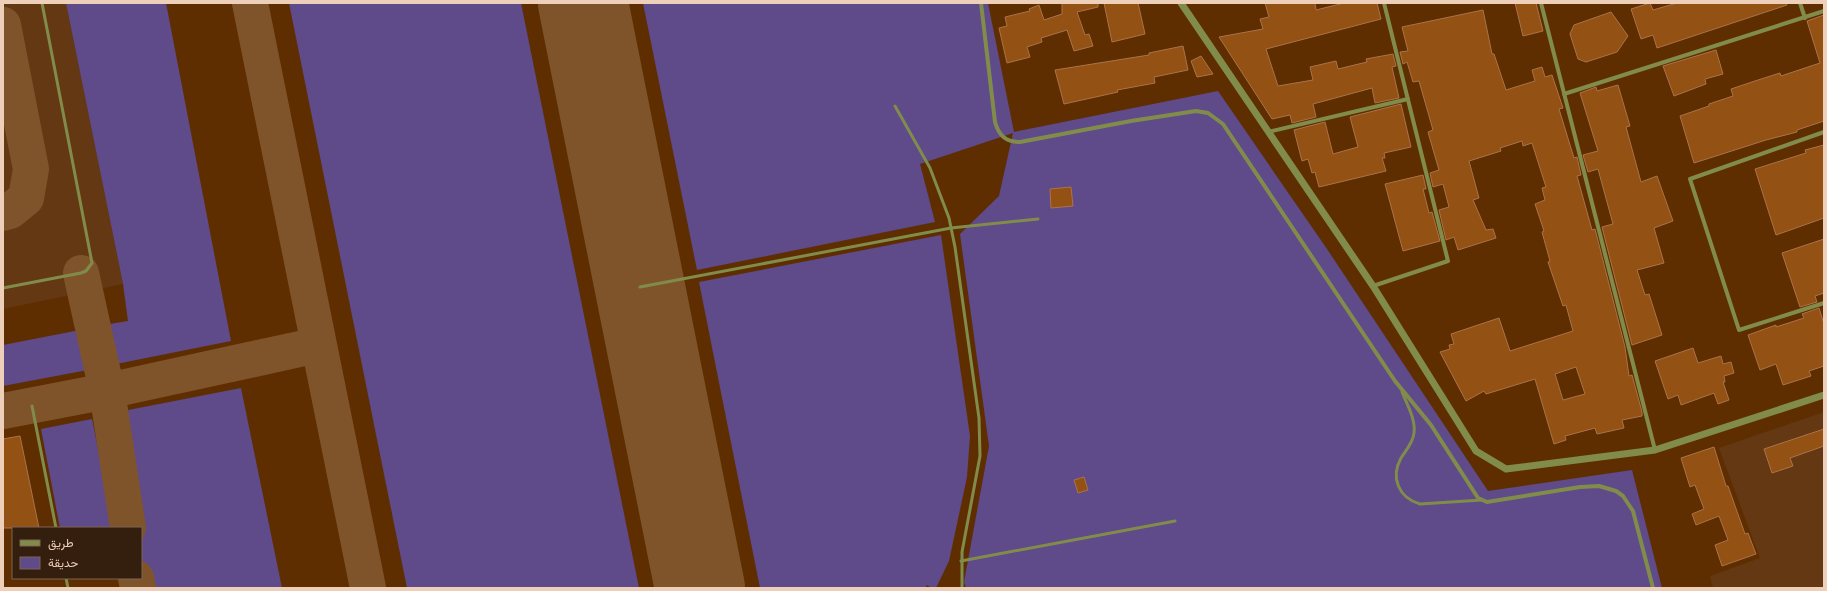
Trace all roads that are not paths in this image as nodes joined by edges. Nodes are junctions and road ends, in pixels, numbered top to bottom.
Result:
1 (42, 3) edge
2 (981, 3) edge
3 (1181, 3) edge
4 (1384, 3) edge
5 (1541, 3) edge
6 (1800, 3) edge
7 (1824, 11) edge
8 (1805, 18) junction
9 (1564, 94) junction
10 (1408, 99) junction
11 (895, 106) dead end
12 (1268, 132) junction
13 (1824, 132) edge
14 (1038, 219) dead end
15 (951, 228) junction
16 (1373, 286) junction
17 (640, 287) dead end
18 (3, 288) edge
19 (1824, 303) edge
20 (1402, 390) junction
21 (1824, 395) edge
22 (32, 406) dead end
23 (1655, 450) junction
24 (1482, 500) junction
25 (1175, 521) dead end
26 (56, 527) edge
27 (961, 561) junction
28 (962, 588) edge
29 (1653, 588) edge

1 - 18 lane
2 - 20 street
3 - 12 street
4 - 10 street
5 - 9 street
6 - 8 street
7 - 8 street
8 - 9 street
9 - 23 street
10 - 12 street
10 - 16 street
11 - 15 lane
12 - 16 street
13 - 19 street
14 - 15 lane
15 - 17 lane
15 - 27 lane
16 - 23 street
20 - 24 street
20 - 24 lane
21 - 23 street
22 - 26 lane
24 - 29 street
25 - 27 lane
27 - 28 lane

